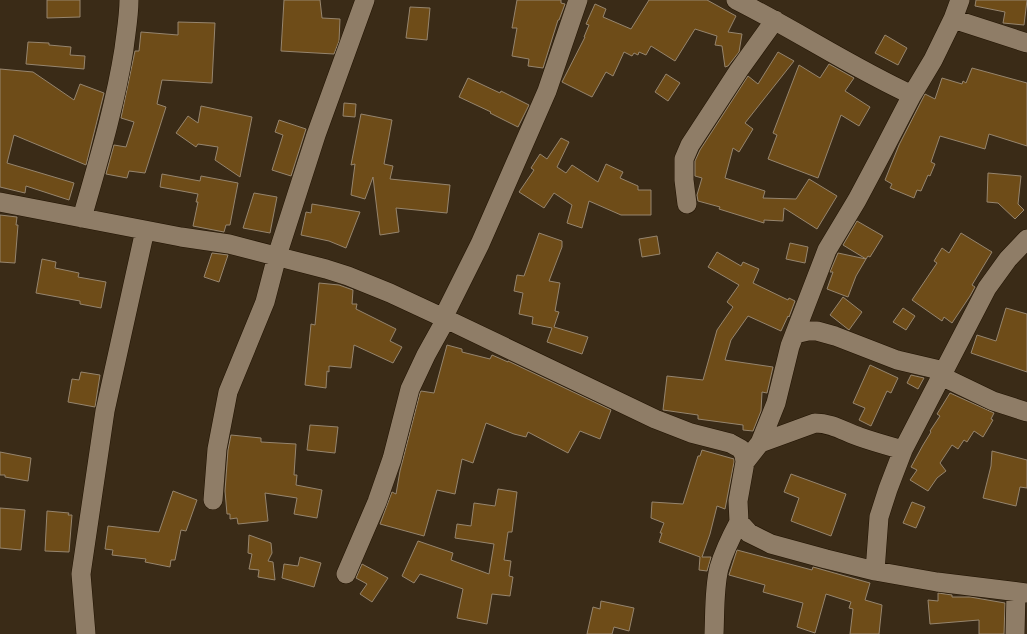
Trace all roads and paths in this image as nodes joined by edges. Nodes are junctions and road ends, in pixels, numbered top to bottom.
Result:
1 (129, 0) edge
2 (365, 0) edge
3 (578, 0) edge
4 (736, 0) edge
5 (960, 0) edge
6 (775, 20) junction
7 (953, 20) junction
8 (1027, 43) edge
9 (912, 95) junction
10 (0, 202) edge
11 (687, 204) dead end
12 (82, 218) junction
13 (145, 230) junction
14 (1027, 239) edge
15 (277, 256) junction
16 (445, 319) junction
17 (795, 334) junction
18 (943, 373) junction
19 (1027, 412) edge
20 (760, 443) junction
21 (903, 450) junction
22 (746, 462) junction
23 (213, 500) dead end
24 (739, 522) junction
25 (875, 571) junction
26 (346, 574) dead end
27 (1022, 593) edge
28 (86, 634) edge
29 (714, 634) edge
30 (1015, 634) edge

1 - 12 street
2 - 15 street
3 - 16 street
4 - 6 street
5 - 7 street
6 - 9 street
6 - 11 street
7 - 8 street
7 - 9 street
9 - 17 street
10 - 12 street
12 - 13 street
13 - 15 street
13 - 28 street
14 - 18 street
15 - 16 street
15 - 23 street
16 - 22 street
16 - 26 street
17 - 18 street
17 - 20 street
18 - 19 street
18 - 21 street
20 - 21 street
20 - 22 street
21 - 25 street
22 - 24 street
24 - 25 street
24 - 29 street
25 - 27 street
27 - 30 street

